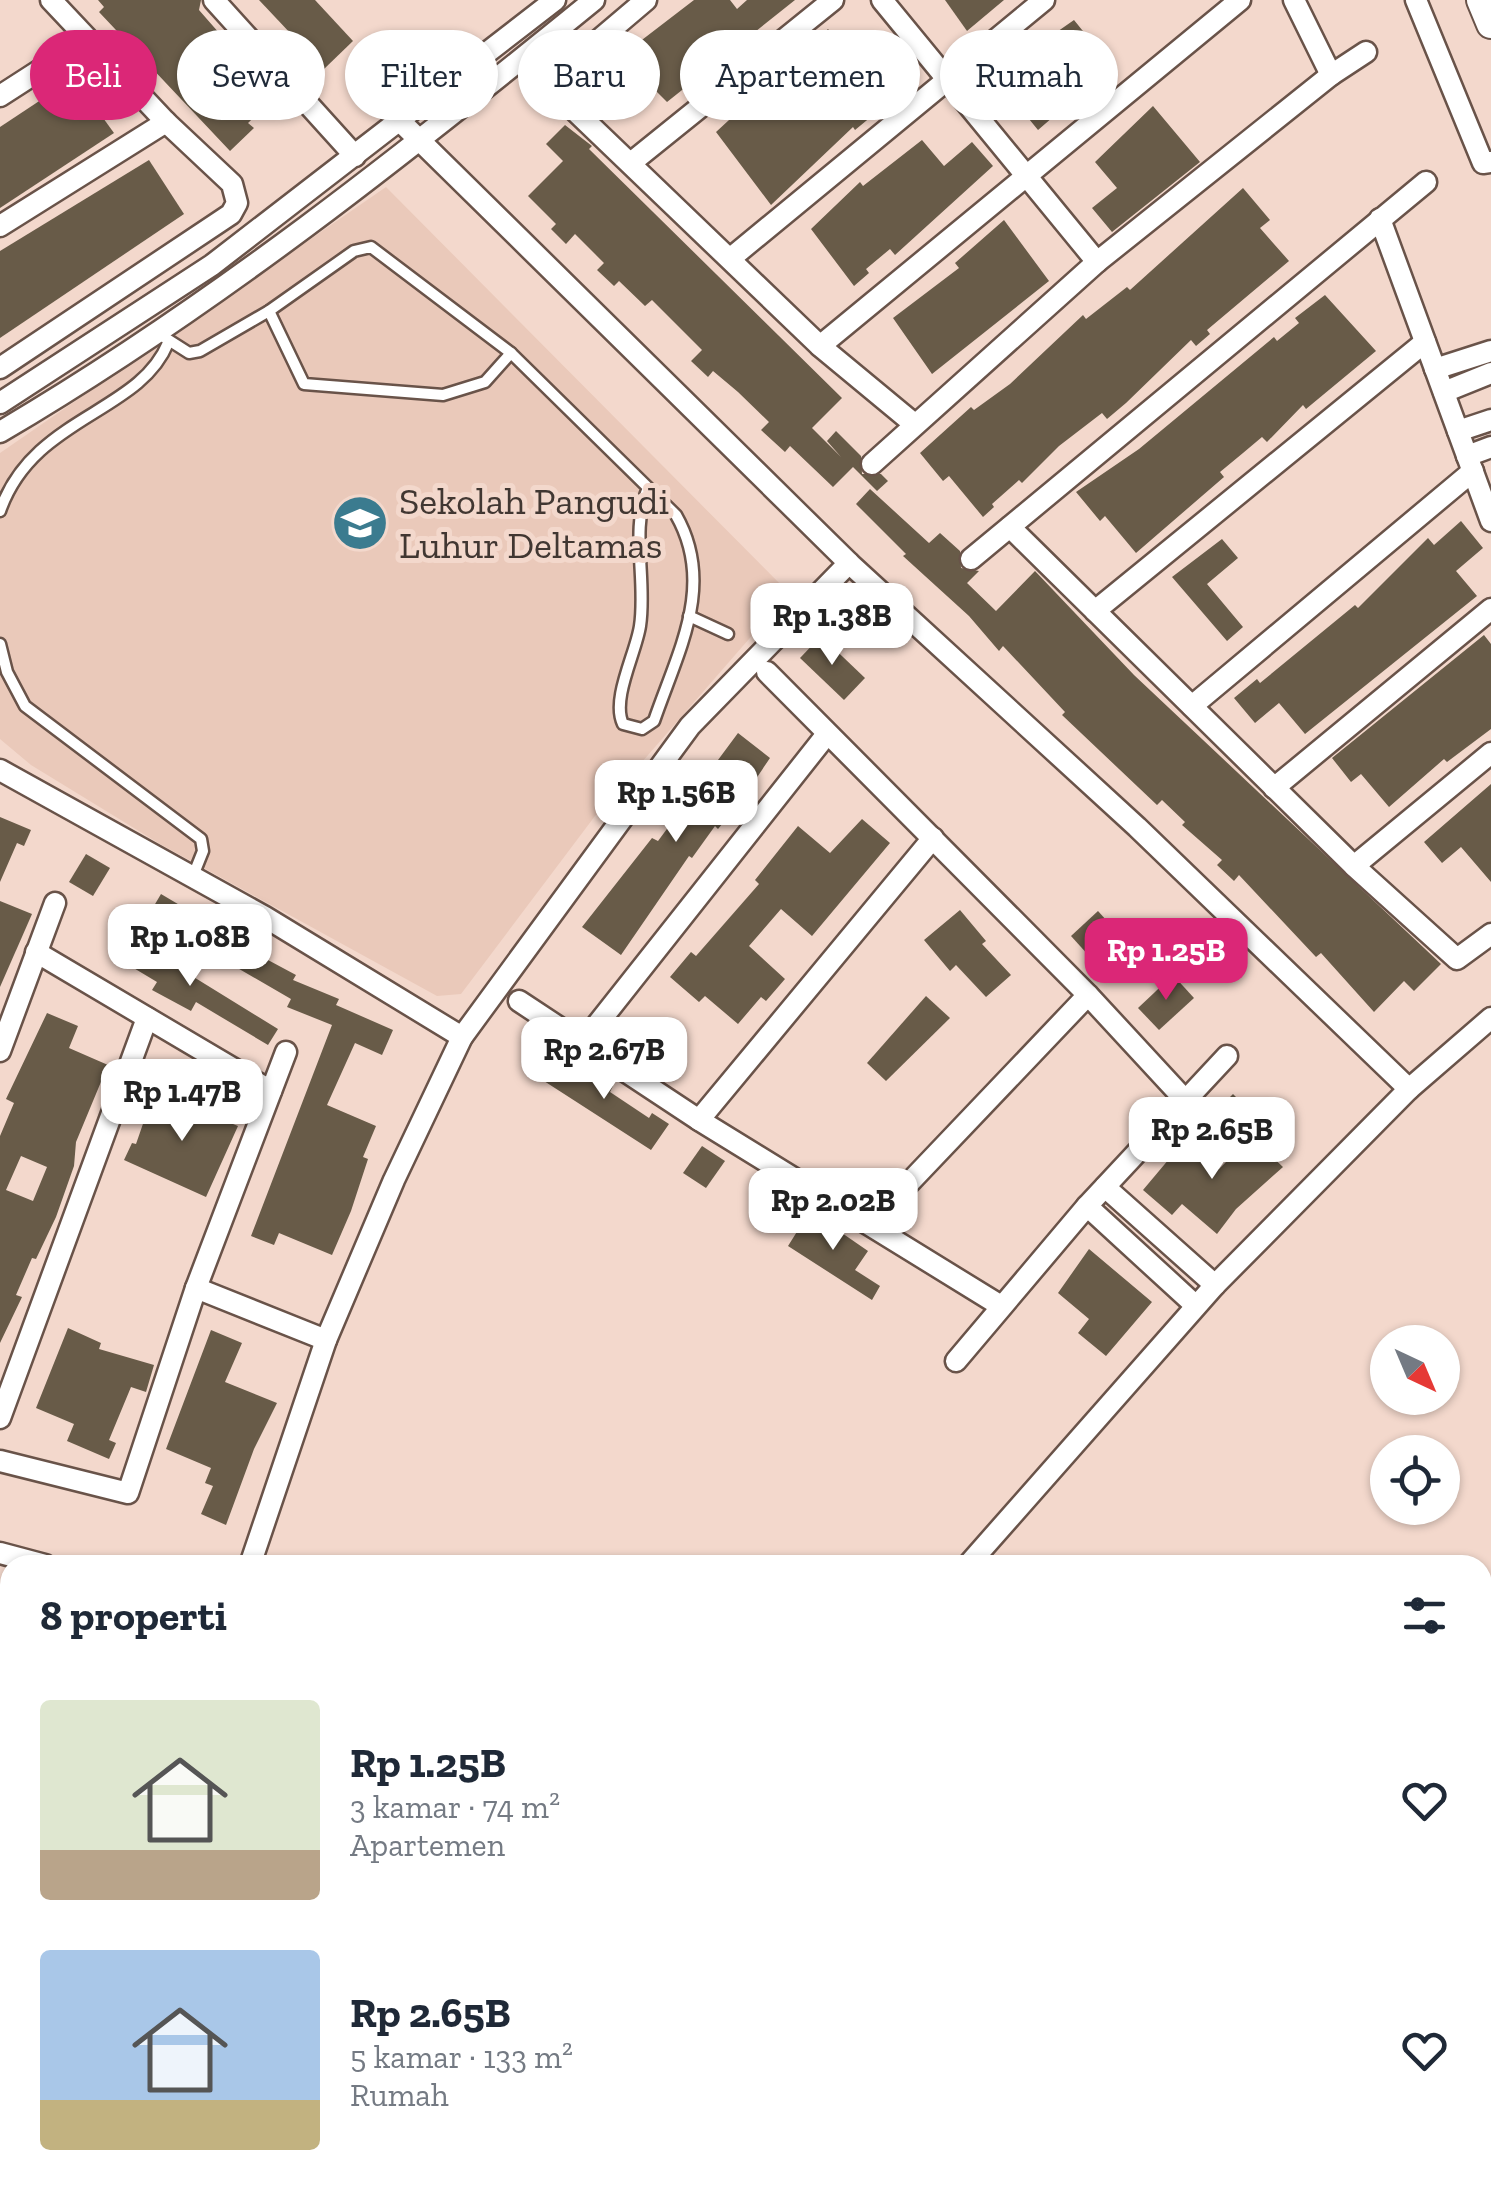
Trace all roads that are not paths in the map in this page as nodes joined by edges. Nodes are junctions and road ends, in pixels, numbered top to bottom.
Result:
1 (52, 0) edge
2 (214, 0) edge
3 (555, 0) edge
4 (594, 0) edge
5 (646, 0) edge
6 (833, 0) edge
7 (882, 0) edge
8 (1044, 0) edge
9 (1240, 0) edge
10 (1294, 0) edge
11 (1416, 0) edge
12 (1480, 0) edge
13 (1491, 24) edge
14 (78, 30) edge
15 (1008, 30) edge
16 (1366, 52) dead end
17 (940, 71) edge
18 (1331, 74) junction
19 (30, 77) edge
20 (940, 86) edge
21 (0, 96) edge
22 (157, 113) edge
23 (979, 120) edge
24 (166, 122) junction
25 (400, 122) junction
26 (420, 142) junction
27 (355, 156) junction
28 (632, 162) junction
29 (1491, 162) edge
30 (1026, 178) junction
31 (1426, 182) dead end
32 (1380, 219) junction
33 (0, 226) edge
34 (731, 258) junction
35 (1098, 262) junction
36 (269, 311) junction
37 (162, 337) junction
38 (1425, 342) junction
39 (820, 346) junction
40 (1491, 352) edge
41 (511, 354) junction
42 (0, 368) edge
43 (1435, 369) junction
44 (1491, 373) edge
45 (1444, 392) junction
46 (0, 403) edge
47 (1491, 420) edge
48 (913, 424) junction
49 (0, 432) edge
50 (1458, 432) junction
51 (1491, 447) edge
52 (1470, 463) junction
53 (872, 464) dead end
54 (648, 488) junction
55 (0, 511) edge
56 (1491, 521) edge
57 (1010, 527) junction
58 (971, 559) dead end
59 (849, 563) junction
60 (1491, 609) edge
61 (1095, 611) junction
62 (689, 616) junction
63 (728, 634) dead end
64 (0, 644) edge
65 (767, 672) dead end
66 (1192, 706) junction
67 (827, 734) junction
68 (1491, 753) edge
69 (0, 770) edge
70 (1274, 788) junction
71 (933, 838) junction
72 (1354, 866) junction
73 (192, 876) junction
74 (55, 902) dead end
75 (1491, 934) edge
76 (36, 952) junction
77 (1088, 995) junction
78 (520, 1000) dead end
79 (147, 1018) junction
80 (1491, 1018) edge
81 (462, 1037) junction
82 (581, 1045) junction
83 (0, 1052) edge
84 (286, 1052) dead end
85 (1226, 1056) dead end
86 (1409, 1090) junction
87 (271, 1092) junction
88 (1186, 1101) junction
89 (699, 1120) junction
90 (1105, 1187) junction
91 (1087, 1206) junction
92 (870, 1224) junction
93 (1215, 1285) junction
94 (196, 1288) junction
95 (1195, 1305) junction
96 (1001, 1306) junction
97 (326, 1340) junction
98 (956, 1361) dead end
99 (0, 1418) edge
100 (0, 1460) edge
101 (253, 1555) edge
102 (977, 1555) edge

1 - 14 street
2 - 27 street
3 - 25 street
4 - 26 street
5 - 28 street
6 - 28 street
7 - 17 street
8 - 15 street
9 - 30 street
10 - 18 street
11 - 29 street
12 - 13 street
16 - 18 street
18 - 35 street
19 - 21 street
20 - 34 street
22 - 24 street
23 - 30 street
24 - 33 street
24 - 42 street
25 - 26 street
25 - 27 street
26 - 37 street
26 - 59 street
27 - 46 street
28 - 34 street
30 - 35 street
30 - 39 street
31 - 32 street
32 - 38 street
32 - 57 street
34 - 39 street
35 - 48 street
36 - 37 lane
36 - 41 lane
36 - 41 lane
37 - 49 street
37 - 55 lane
38 - 43 street
38 - 61 street
39 - 48 street
40 - 43 street
41 - 54 lane
43 - 45 street
44 - 45 street
45 - 50 street
47 - 50 street
48 - 53 street
50 - 52 street
51 - 52 street
52 - 56 street
52 - 66 street
54 - 62 lane
54 - 62 lane
57 - 58 street
57 - 61 street
59 - 81 street
59 - 86 street
60 - 70 street
61 - 66 street
62 - 63 lane
64 - 73 lane
65 - 67 street
66 - 70 street
67 - 71 street
67 - 82 street
68 - 72 street
69 - 73 street
70 - 72 street
71 - 77 street
71 - 89 street
72 - 75 street
73 - 81 street
74 - 76 street
76 - 79 street
76 - 83 street
77 - 88 street
77 - 92 street
78 - 82 street
79 - 87 street
79 - 99 street
80 - 86 street
81 - 97 street
82 - 89 street
84 - 87 street
85 - 88 street
86 - 93 street
87 - 94 street
88 - 90 street
89 - 92 street
90 - 91 street
90 - 93 street
91 - 95 street
91 - 96 street
92 - 96 street
93 - 95 street
94 - 97 street
94 - 100 street
95 - 102 street
96 - 98 street
97 - 101 street

